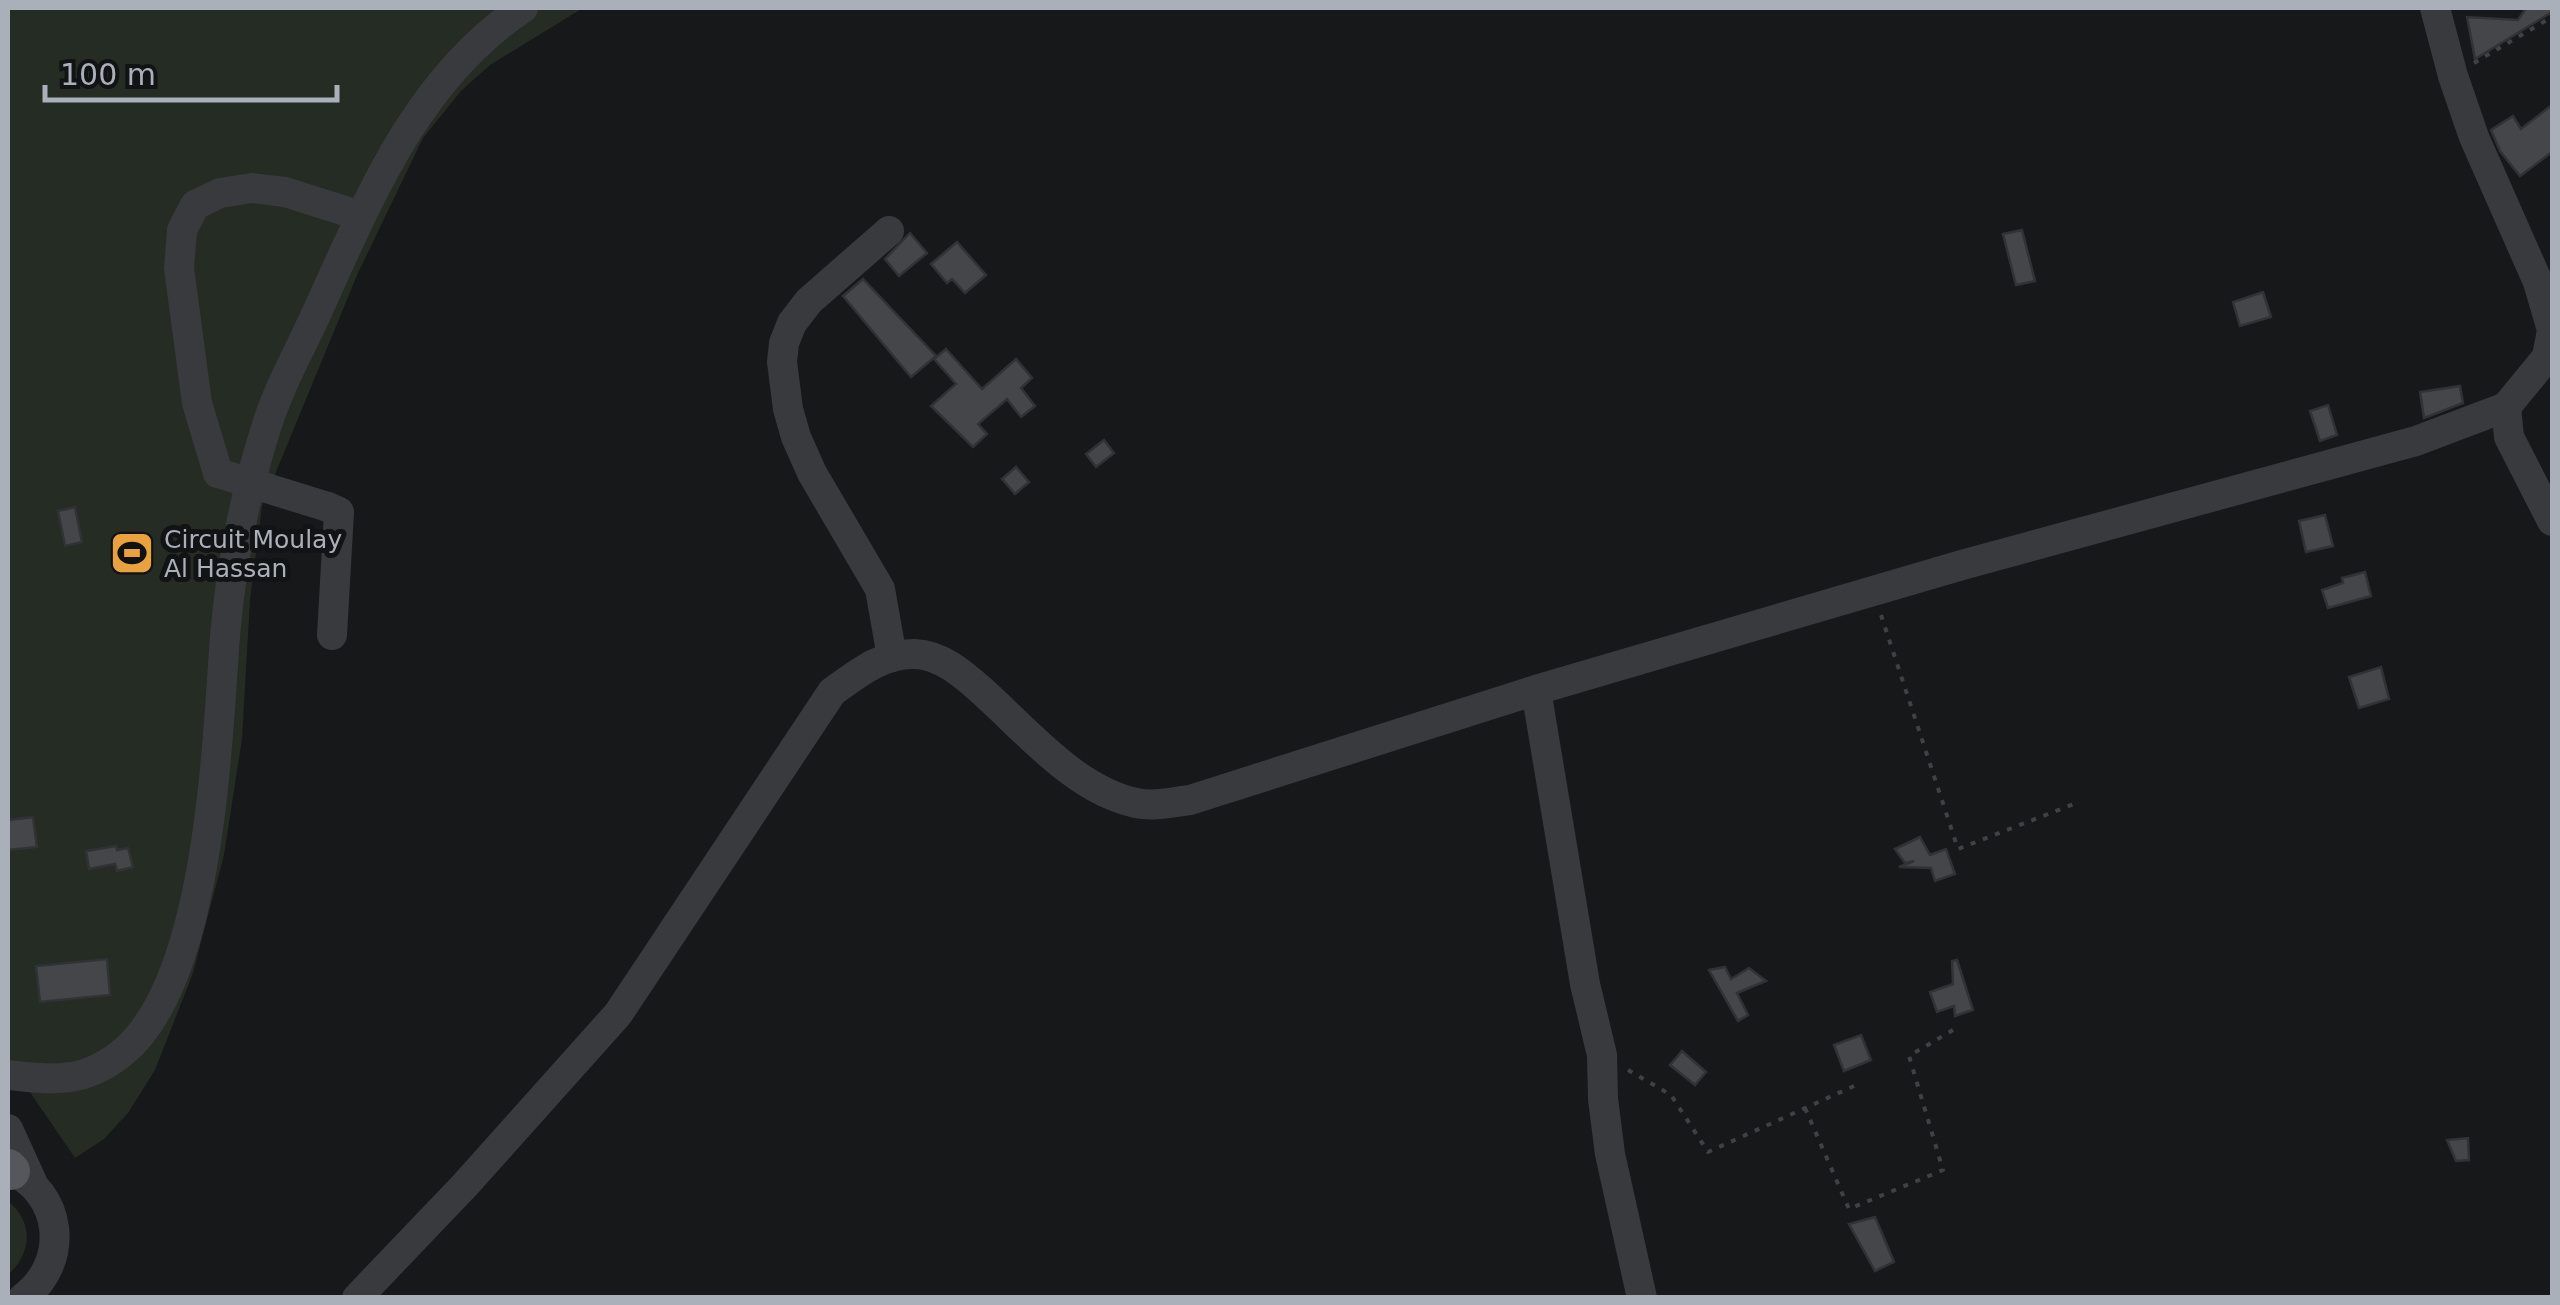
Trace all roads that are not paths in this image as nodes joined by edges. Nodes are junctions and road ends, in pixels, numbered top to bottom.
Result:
1 (523, 8) edge
2 (2435, 8) edge
3 (361, 216) junction
4 (889, 231) dead end
5 (2550, 353) edge
6 (2506, 407) junction
7 (2552, 522) edge
8 (332, 635) dead end
9 (892, 658) junction
10 (1536, 690) junction
11 (8, 1074) edge
12 (8, 1129) edge
13 (15, 1173) edge
14 (33, 1291) edge
15 (357, 1298) edge
16 (1642, 1298) edge

1 - 3 street
2 - 5 street
3 - 8 street, bridge
3 - 11 street
4 - 9 street
5 - 6 street
6 - 7 street
6 - 10 street
9 - 10 street
9 - 15 street
10 - 16 street
12 - 13 street
13 - 14 street

